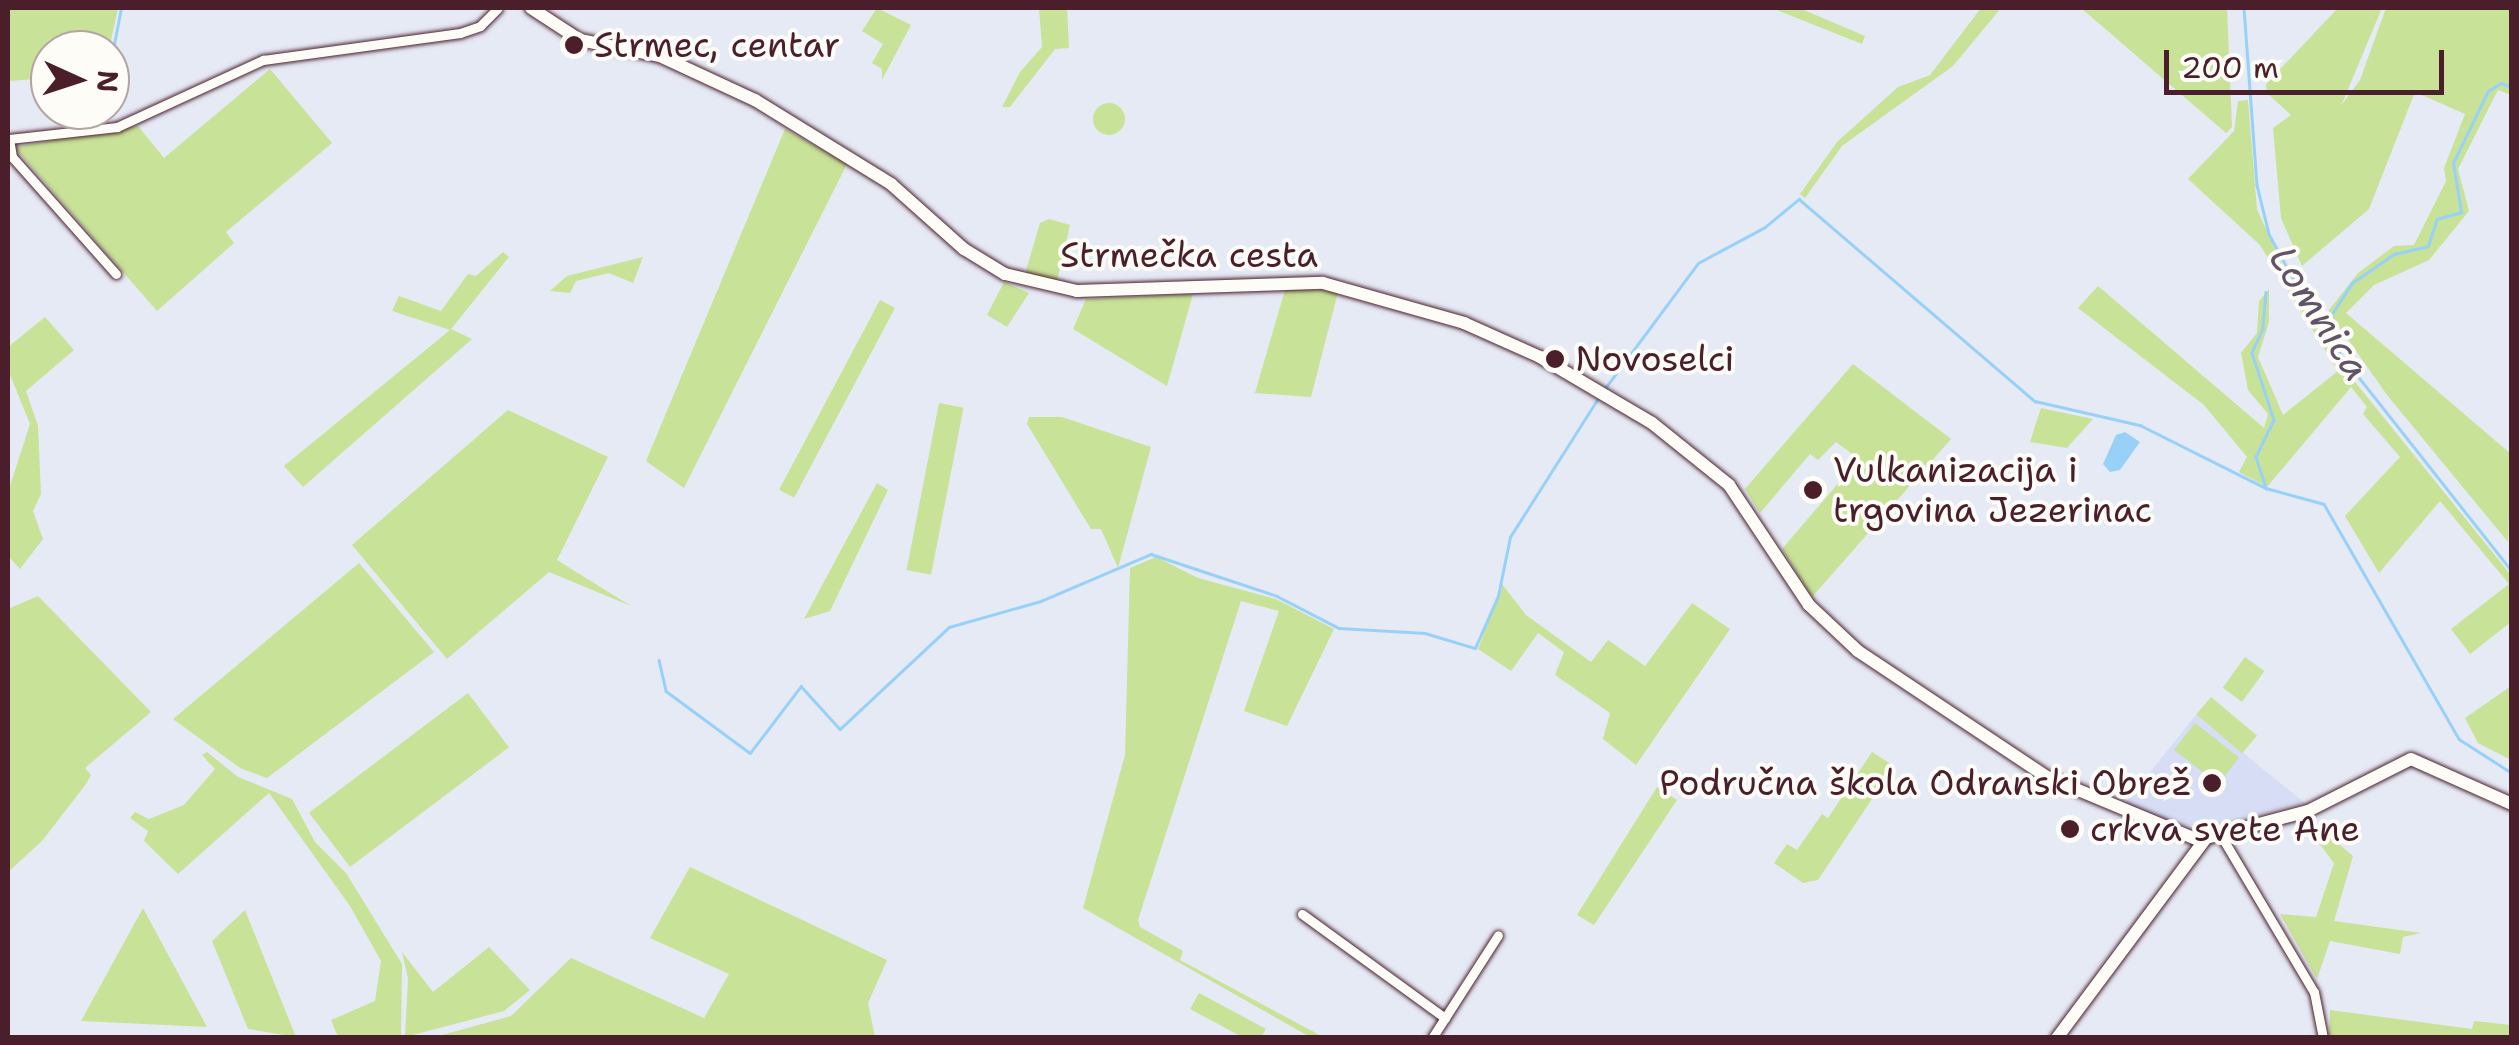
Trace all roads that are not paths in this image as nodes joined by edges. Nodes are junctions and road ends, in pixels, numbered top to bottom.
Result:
1 (498, 8) edge
2 (532, 8) edge
3 (8, 139) edge
4 (116, 274) dead end
5 (2512, 804) edge
6 (2220, 834) junction
7 (2201, 841) junction
8 (1302, 914) dead end
9 (1498, 934) dead end
10 (1445, 1018) junction
11 (1432, 1038) edge
12 (2057, 1038) edge
13 (2323, 1038) edge

1 - 3 street
2 - 7 street, Strmečka cesta
3 - 4 street
5 - 6 street
6 - 7 street
6 - 13 street
7 - 12 street
8 - 10 street
9 - 10 street
10 - 11 street

